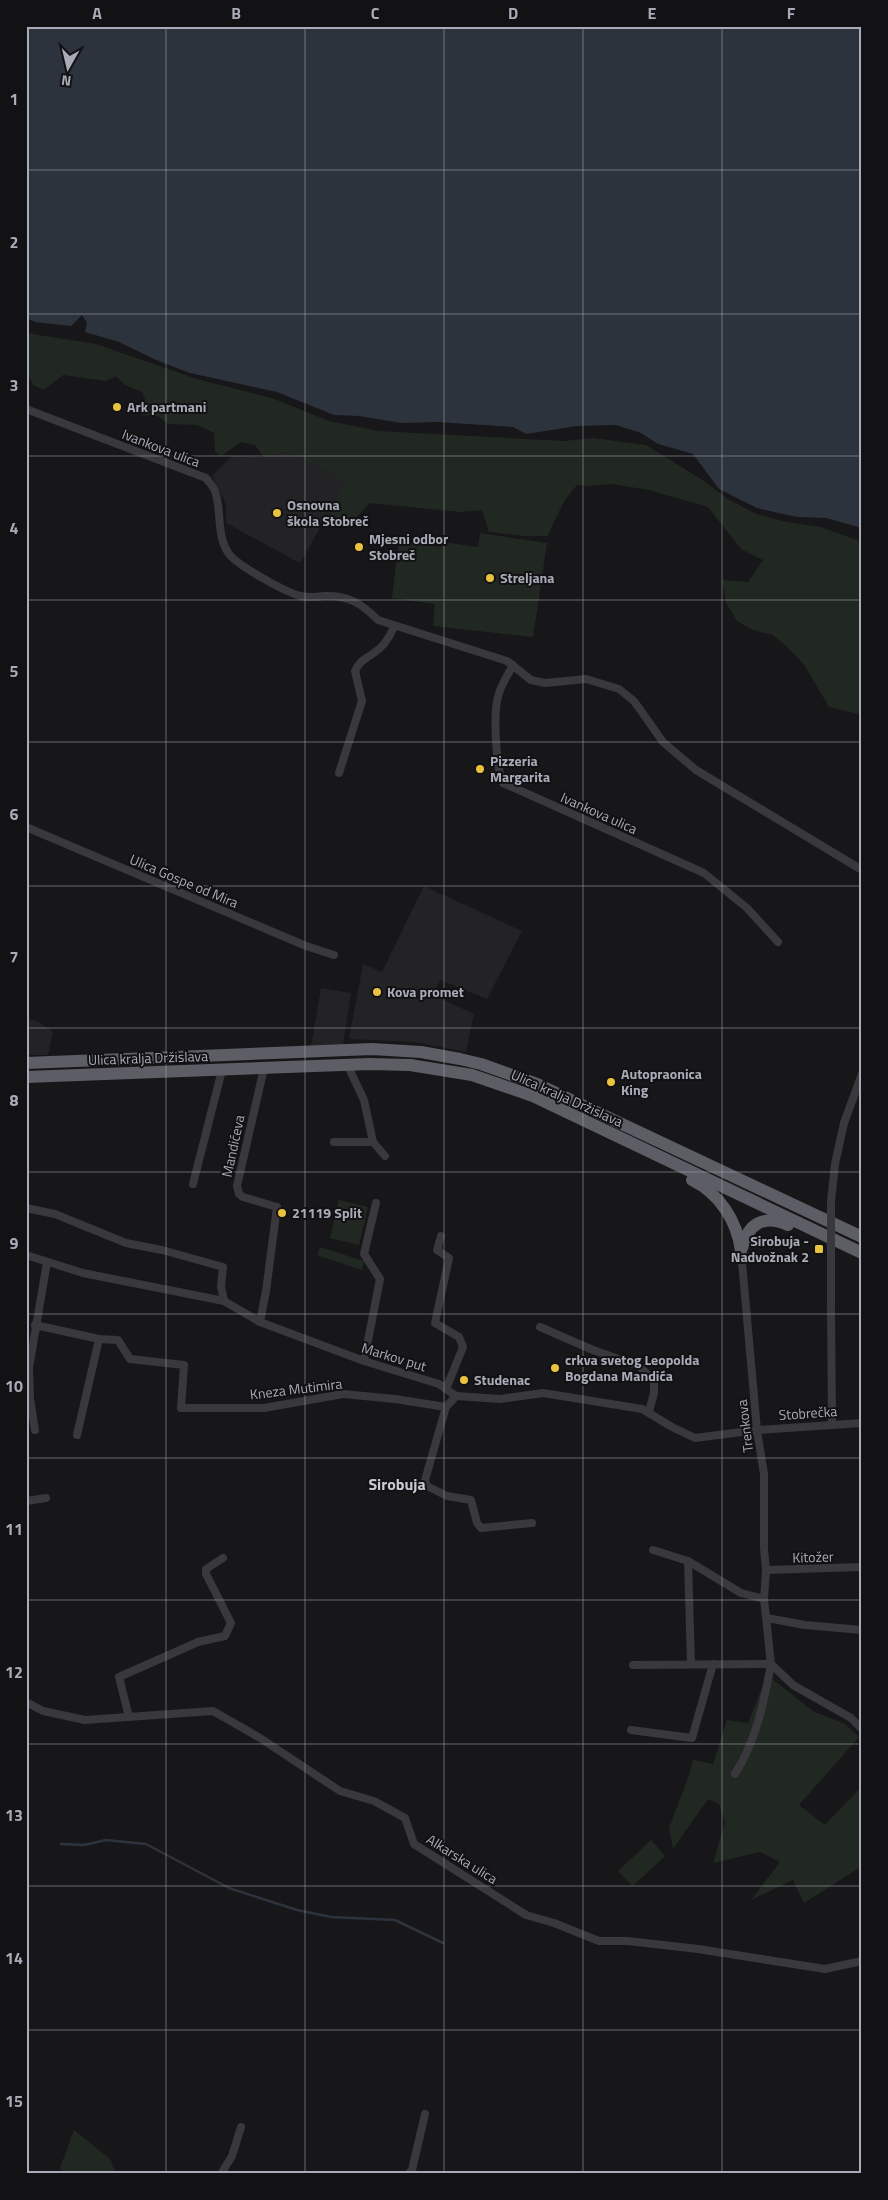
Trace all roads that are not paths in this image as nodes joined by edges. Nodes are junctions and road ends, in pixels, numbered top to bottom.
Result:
1 (26, 409) edge
2 (394, 626) junction
3 (513, 666) junction
4 (339, 772) dead end
5 (26, 827) edge
6 (862, 870) edge
7 (778, 942) dead end
8 (334, 955) dead end
9 (26, 1063) edge
10 (347, 1064) junction
11 (264, 1068) junction
12 (222, 1070) junction
13 (862, 1074) edge
14 (26, 1078) edge
15 (334, 1142) dead end
16 (373, 1142) junction
17 (385, 1156) dead end
18 (675, 1164) junction
19 (193, 1184) dead end
20 (376, 1203) dead end
21 (26, 1208) edge
22 (818, 1232) junction
23 (440, 1236) dead end
24 (862, 1237) edge
25 (741, 1250) junction
26 (862, 1253) edge
27 (26, 1256) edge
28 (47, 1262) junction
29 (224, 1301) junction
30 (260, 1322) junction
31 (35, 1325) junction
32 (540, 1327) dead end
33 (99, 1339) junction
34 (364, 1361) junction
35 (446, 1389) junction
36 (456, 1396) junction
37 (446, 1407) junction
38 (649, 1412) junction
39 (832, 1423) junction
40 (862, 1423) edge
41 (35, 1430) dead end
42 (757, 1430) junction
43 (77, 1435) dead end
44 (46, 1498) dead end
45 (26, 1501) edge
46 (532, 1524) dead end
47 (653, 1550) dead end
48 (223, 1558) dead end
49 (688, 1561) junction
50 (862, 1567) edge
51 (766, 1570) junction
52 (764, 1599) junction
53 (767, 1618) junction
54 (862, 1630) edge
55 (691, 1664) junction
56 (713, 1664) junction
57 (770, 1664) junction
58 (632, 1665) dead end
59 (26, 1702) edge
60 (129, 1717) junction
61 (862, 1729) edge
62 (631, 1730) dead end
63 (735, 1774) dead end
64 (862, 1961) edge
65 (426, 2114) dead end
66 (241, 2127) dead end
67 (221, 2174) edge
68 (408, 2174) edge

1 - 2 street, Ivankova ulica
2 - 3 street, Ivankova ulica
2 - 4 street
3 - 6 street, Ivankova ulica
3 - 7 street, Ivankova ulica
5 - 8 street, Ulica Gospe od Mira
9 - 24 highway, Ulica kralja Držislava
10 - 11 highway, Ulica kralja Držislava
10 - 16 street
10 - 18 highway, Ulica kralja Držislava
11 - 12 highway, Ulica kralja Držislava
11 - 30 street, Mandićeva
12 - 14 highway, Ulica kralja Držislava
12 - 19 street
13 - 39 street, bridge
15 - 16 street
16 - 17 street
18 - 22 highway, Ulica kralja Držislava
18 - 25 highway
20 - 34 street
21 - 29 street
22 - 25 highway
22 - 26 highway, Ulica kralja Držislava
23 - 35 street
25 - 42 street, Trenkova
27 - 28 street, Markov put
28 - 29 street, Markov put
28 - 31 street
29 - 30 street, Markov put
30 - 34 street, Markov put
31 - 33 street, Kneza Mutimira
31 - 41 street
32 - 38 street
33 - 37 street, Kneza Mutimira
33 - 43 street
34 - 35 street, Markov put
35 - 36 street, Markov put
36 - 37 street
36 - 38 street
37 - 46 street
38 - 42 street
39 - 40 street, Stobrečka
39 - 42 street, Stobrečka
42 - 51 street, Trenkova
44 - 45 street
47 - 49 street
48 - 60 street
49 - 52 street
49 - 55 street
50 - 51 street, Kitožer
51 - 52 street, Trenkova
52 - 53 street, Trenkova
53 - 54 street
53 - 57 street, Trenkova
55 - 56 street
55 - 58 street
56 - 57 street
56 - 62 street
57 - 61 street
57 - 63 street, Trenkova
59 - 60 street, Alkarska ulica
60 - 64 street, Alkarska ulica
65 - 68 street
66 - 67 street

